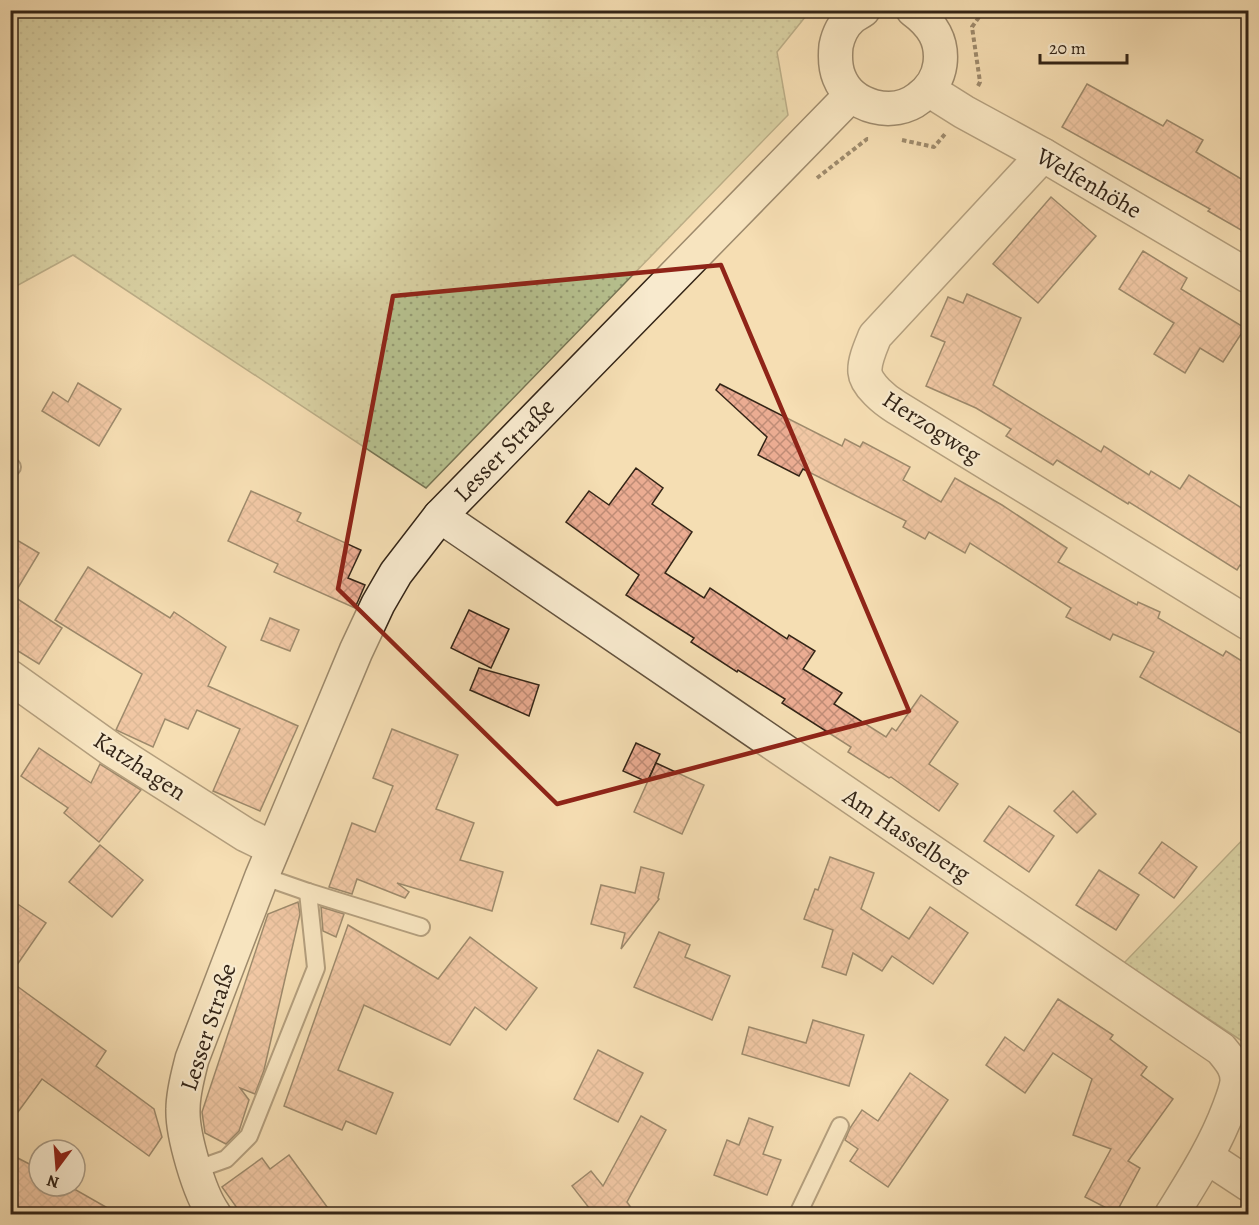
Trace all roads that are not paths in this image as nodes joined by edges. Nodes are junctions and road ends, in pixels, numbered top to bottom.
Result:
1 (862, 10) edge
2 (924, 13) edge
3 (929, 90) junction
4 (851, 95) junction
5 (1042, 155) junction
6 (1248, 276) edge
7 (440, 516) junction
8 (1248, 623) edge
9 (10, 677) edge
10 (268, 862) junction
11 (308, 892) junction
12 (421, 927) dead end
13 (1243, 1076) edge
14 (840, 1126) dead end
15 (1207, 1157) junction
16 (195, 1170) junction
17 (1248, 1184) edge
18 (214, 1215) edge
19 (798, 1215) edge
20 (1172, 1215) edge

1 - 4 street
2 - 3 street
3 - 4 street
3 - 5 street, Welfenhöhe
4 - 7 street, Lesser Straße
5 - 6 street, Welfenhöhe
5 - 8 street, Herzogweg
7 - 10 street, Lesser Straße
7 - 13 street, Am Hasselberg
9 - 10 street, Katzhagen
10 - 11 lane
10 - 16 street, Lesser Straße
11 - 12 lane
11 - 16 lane
13 - 15 street, Am Hasselberg
14 - 19 lane
15 - 17 street
15 - 20 street, Am Hasselberg
16 - 18 street, Lesser Straße

